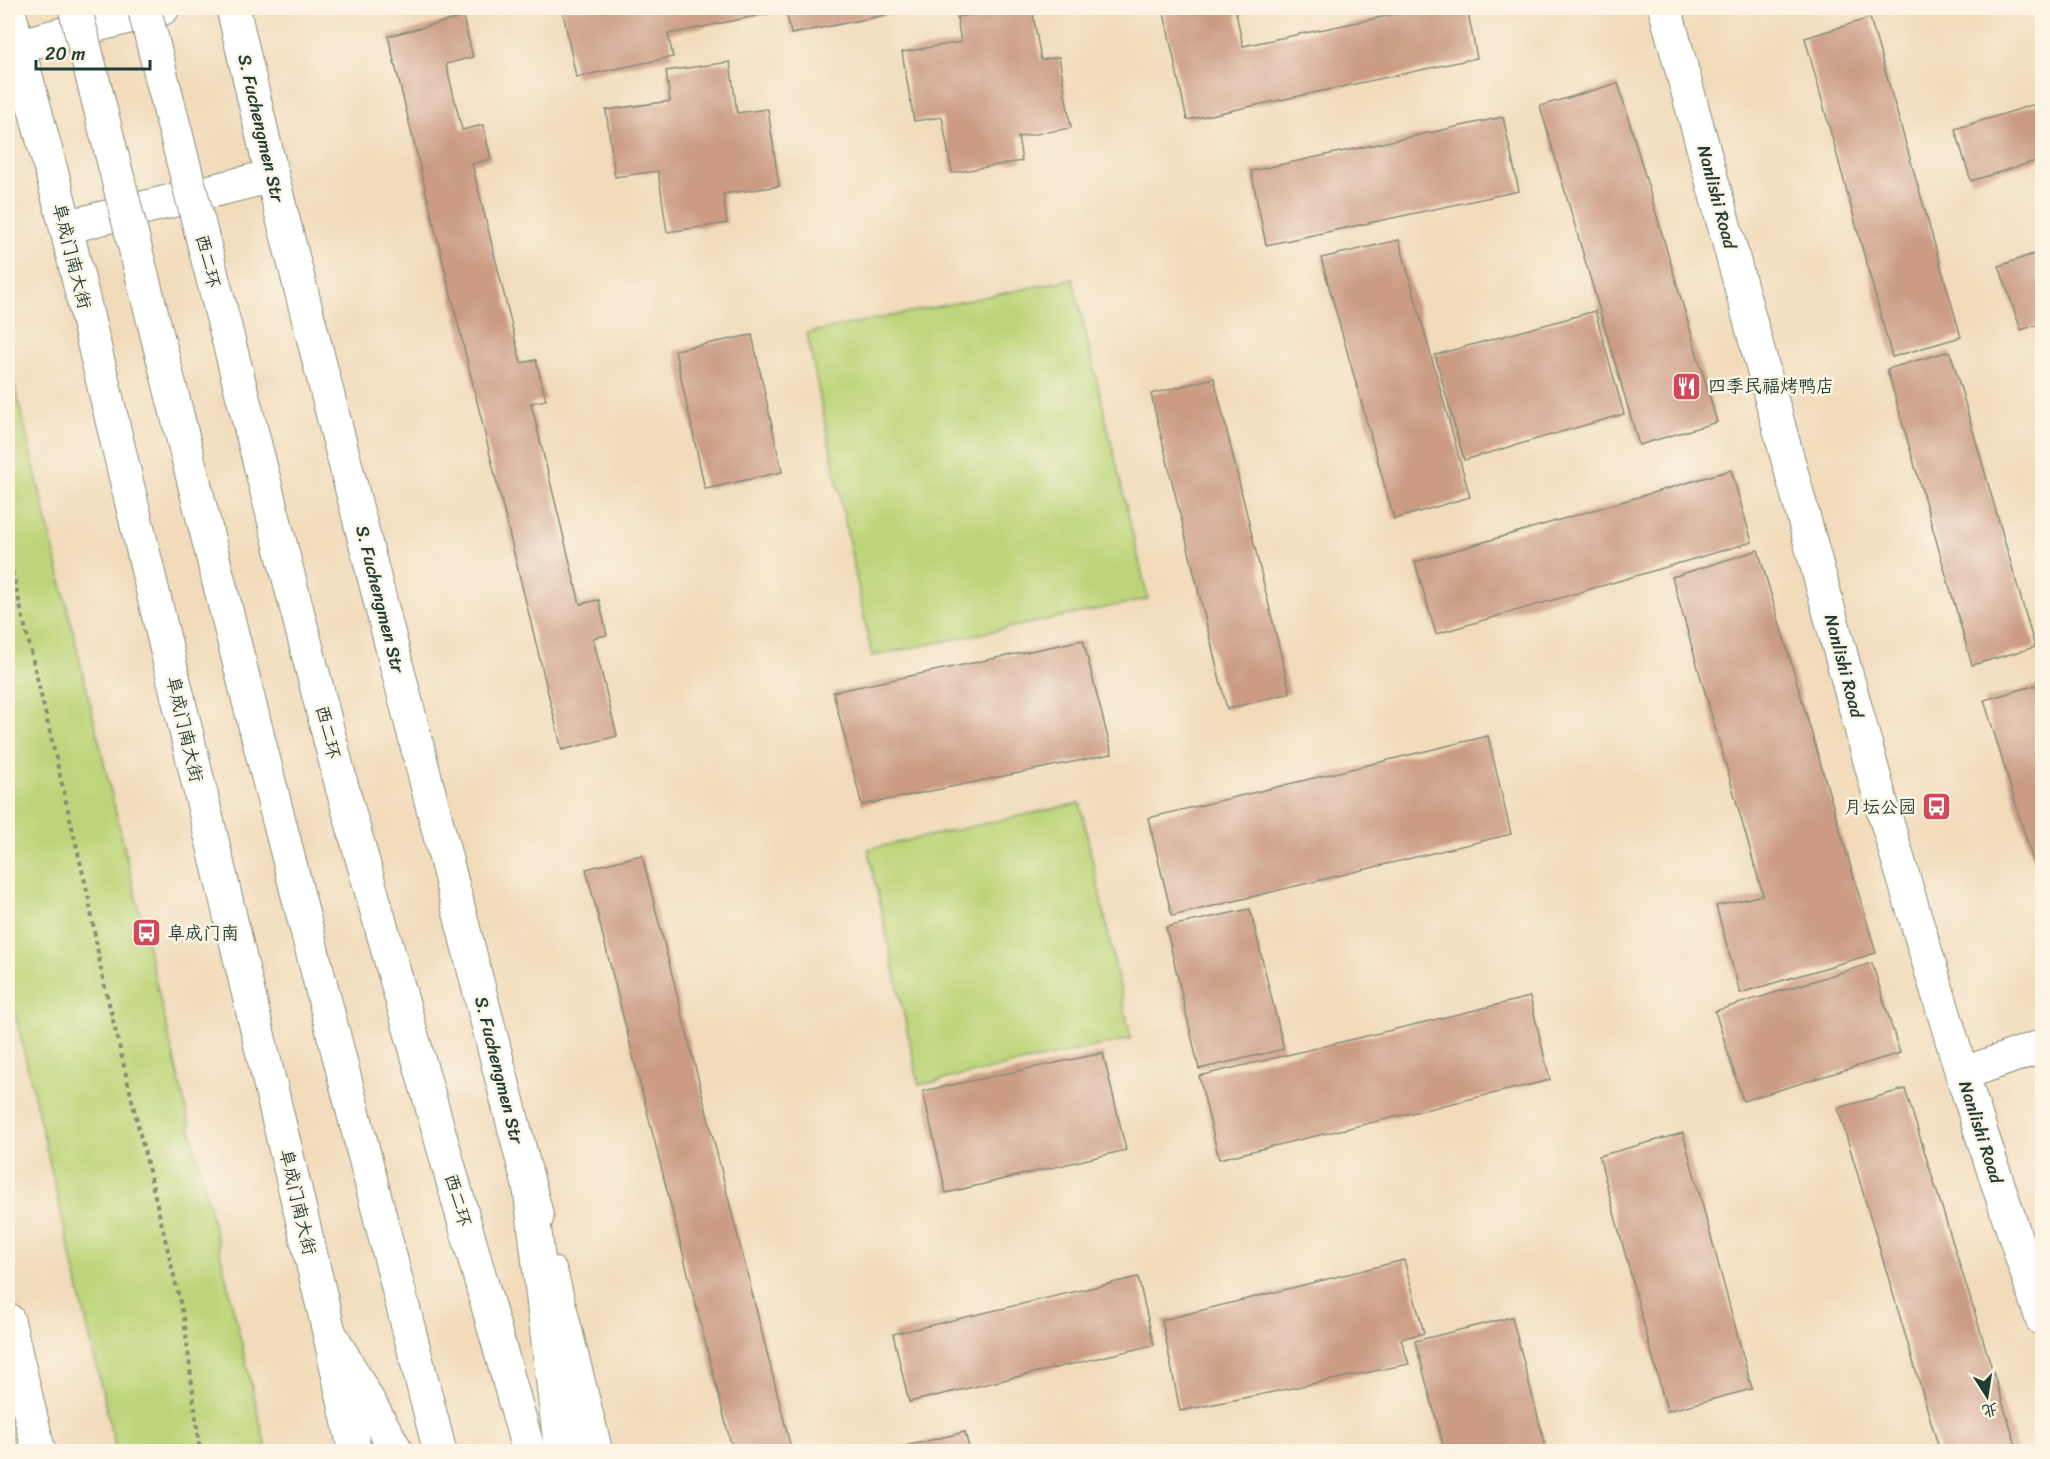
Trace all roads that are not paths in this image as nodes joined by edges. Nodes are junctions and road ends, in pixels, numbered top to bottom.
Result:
1 (8, 8) edge
2 (75, 8) edge
3 (144, 8) edge
4 (163, 8) edge
5 (233, 8) edge
6 (1665, 8) edge
7 (12, 47) edge
8 (272, 176) junction
9 (66, 228) junction
10 (2043, 1046) edge
11 (1962, 1074) junction
12 (530, 1189) junction
13 (2043, 1319) edge
14 (8, 1320) edge
15 (328, 1332) junction
16 (39, 1452) edge
17 (355, 1452) edge
18 (397, 1452) edge
19 (440, 1452) edge
20 (529, 1452) edge
21 (561, 1452) edge
22 (596, 1452) edge

1 - 7 main road, 阜成门南大街
2 - 19 main road, bridge
3 - 20 main road, 西二环, bridge
4 - 7 main road
5 - 8 main road, S. Fuchengmen Str
6 - 11 main road, Nanlishi Road
7 - 9 main road, 阜成门南大街
8 - 9 main road
8 - 12 main road, S. Fuchengmen Str
9 - 15 main road, 阜成门南大街
10 - 11 main road
11 - 13 main road, Nanlishi Road
12 - 21 main road
12 - 22 main road
14 - 16 main road
15 - 17 main road, 阜成门南大街
15 - 18 main road

